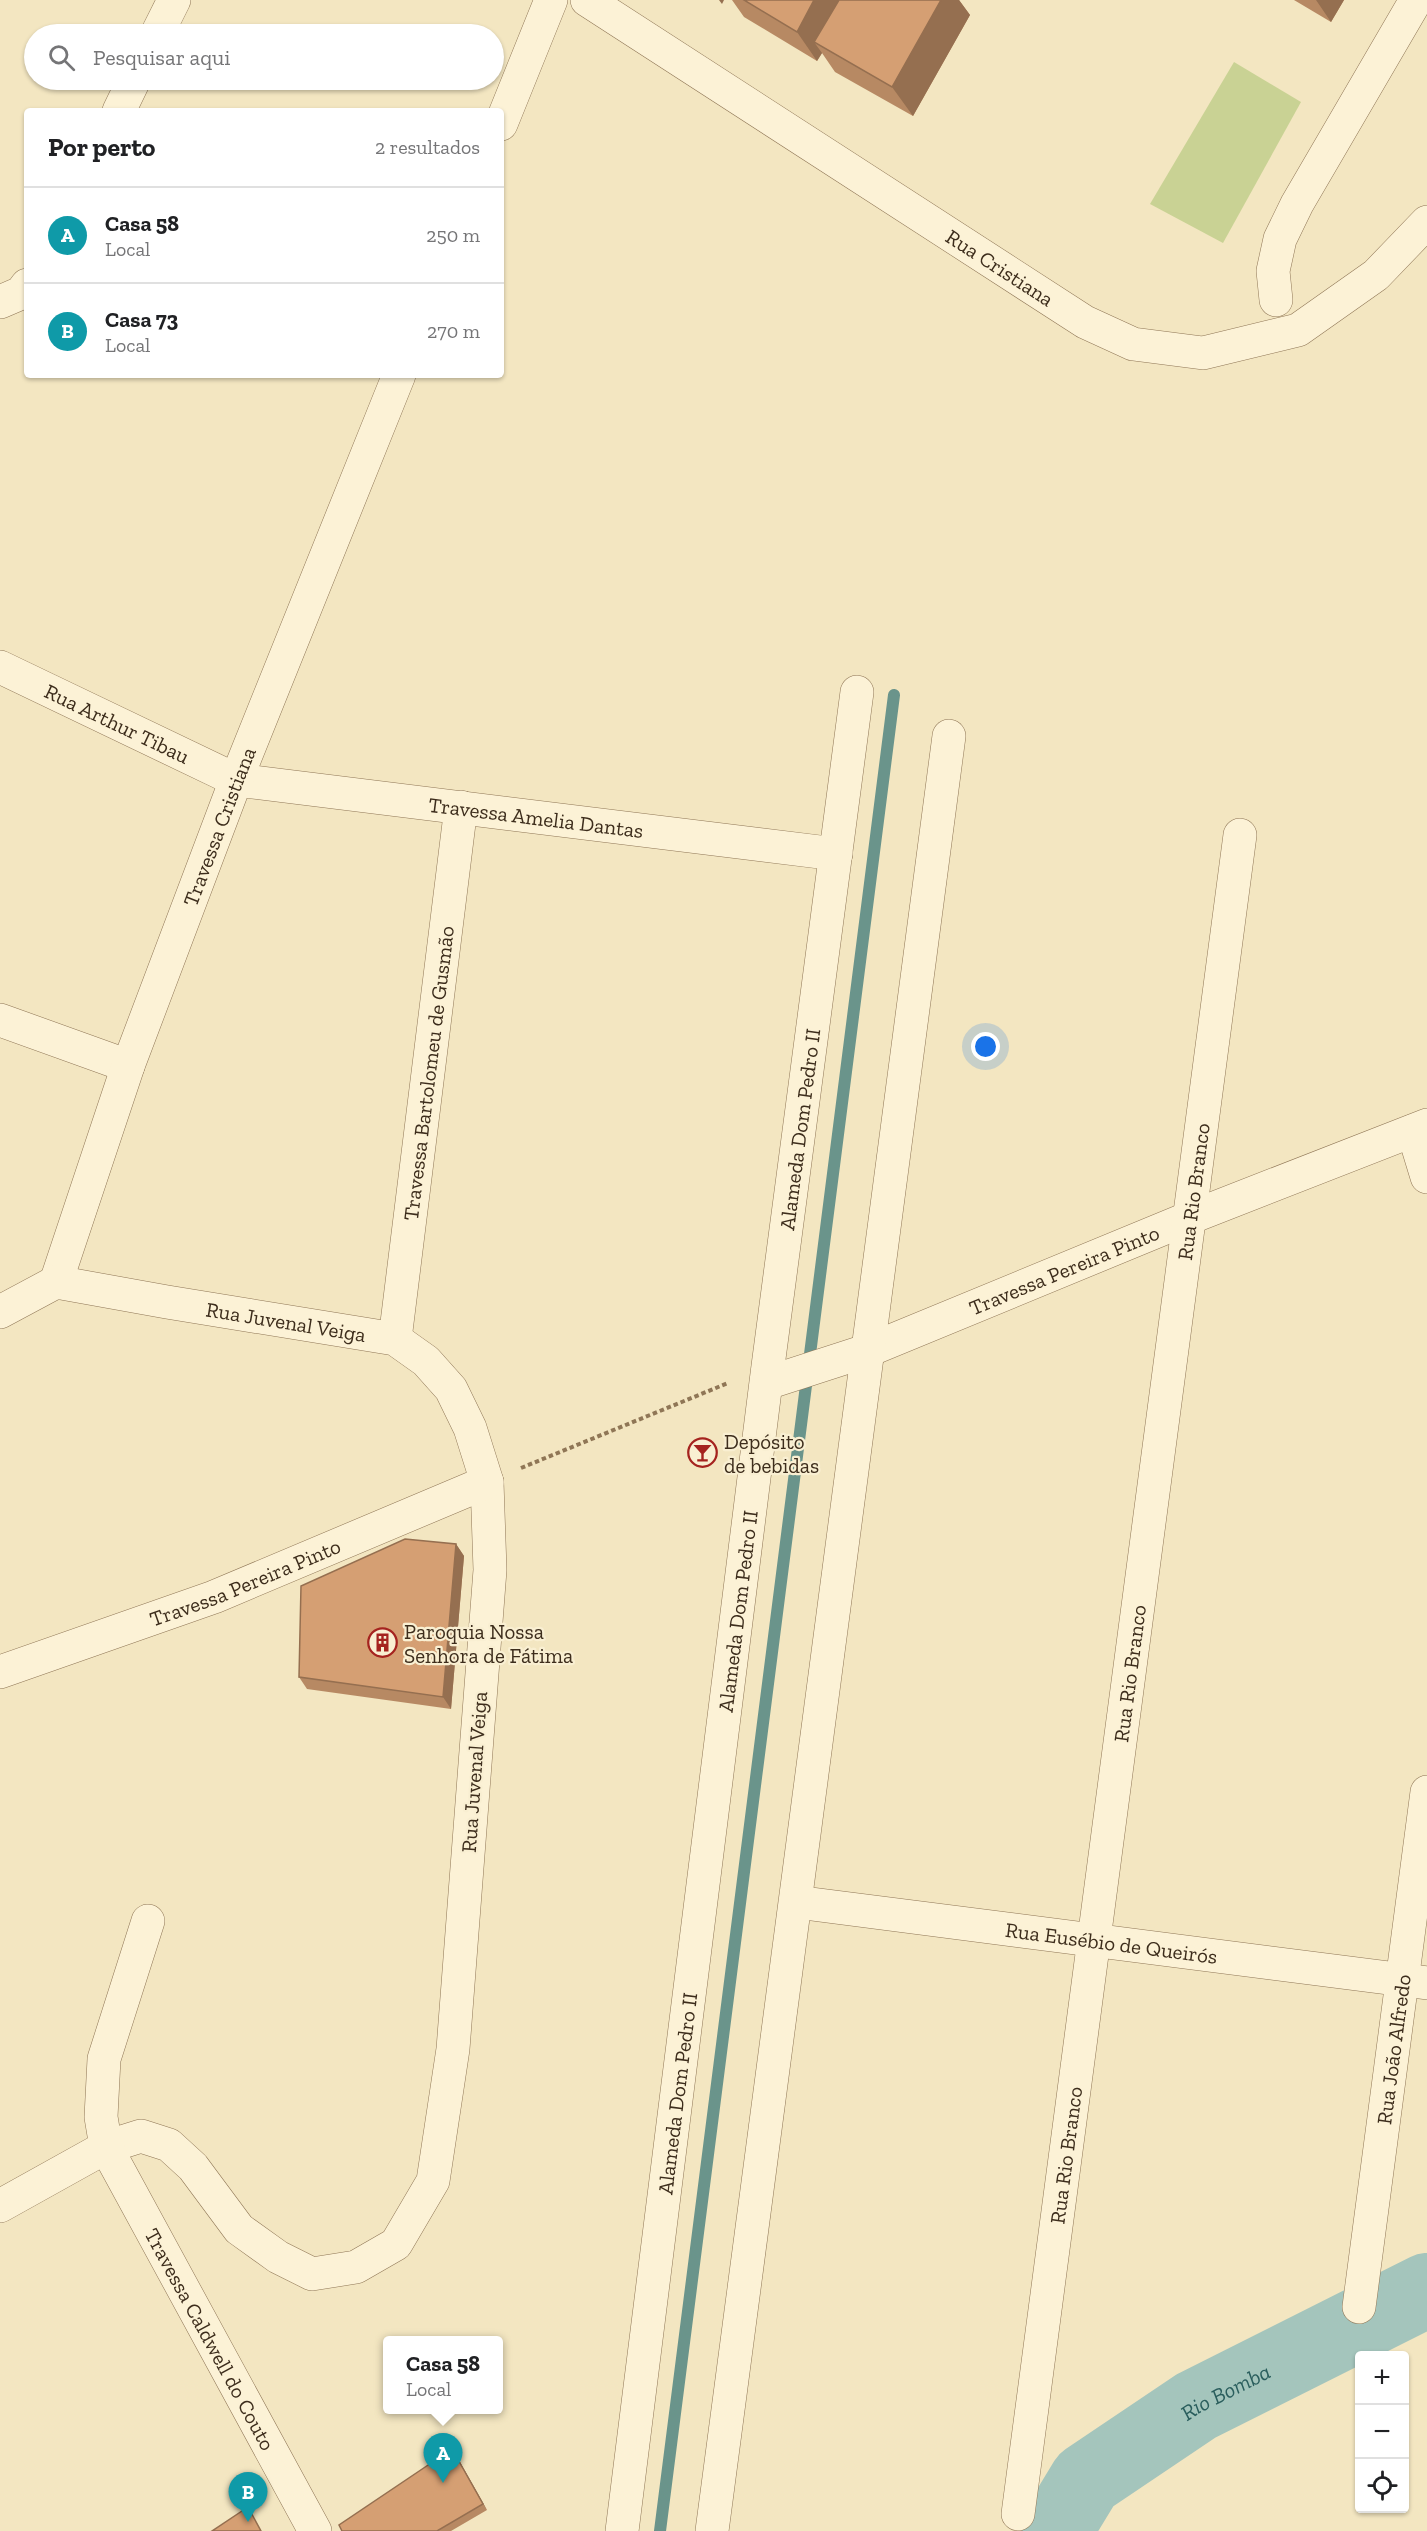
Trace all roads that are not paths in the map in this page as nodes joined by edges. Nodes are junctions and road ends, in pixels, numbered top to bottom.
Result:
1 (174, 0) edge
2 (551, 0) edge
3 (587, 0) edge
4 (1416, 0) edge
5 (162, 24) edge
6 (129, 90) edge
7 (120, 108) edge
8 (504, 117) edge
9 (1427, 222) edge
10 (24, 289) edge
11 (1276, 300) dead end
12 (0, 303) edge
13 (398, 378) edge
14 (0, 667) edge
15 (857, 692) dead end
16 (949, 736) dead end
17 (236, 780) junction
18 (461, 807) junction
19 (1240, 835) dead end
20 (836, 854) junction
21 (0, 1020) edge
22 (128, 1066) junction
23 (1420, 1128) edge
24 (1427, 1177) edge
25 (1189, 1218) junction
26 (56, 1282) junction
27 (0, 1312) edge
28 (395, 1339) junction
29 (869, 1350) junction
30 (774, 1376) junction
31 (487, 1482) junction
32 (0, 1672) edge
33 (1427, 1792) edge
34 (796, 1902) junction
35 (148, 1921) dead end
36 (1094, 1940) junction
37 (1414, 1982) edge
38 (106, 2147) junction
39 (0, 2206) edge
40 (1359, 2307) dead end
41 (1018, 2514) dead end
42 (315, 2531) edge
43 (622, 2531) edge
44 (712, 2531) edge

1 - 5 street
2 - 8 street
3 - 9 street, Rua Cristiana
4 - 11 street
6 - 7 street
10 - 12 street
13 - 17 street, Travessa Cristiana
14 - 17 street, Rua Arthur Tibau
15 - 20 street, Alameda Dom Pedro II
16 - 29 street
17 - 18 street, Travessa Amelia Dantas
17 - 22 street, Travessa Cristiana
18 - 20 street, Travessa Amelia Dantas
18 - 28 street, Travessa Bartolomeu de Gusmão
19 - 25 street, Rua Rio Branco
20 - 30 street, Alameda Dom Pedro II
21 - 22 street
22 - 26 street, Travessa Cristiana
23 - 24 street
23 - 25 street, Travessa Pereira Pinto
25 - 29 street, Travessa Pereira Pinto
25 - 36 street, Rua Rio Branco
26 - 27 street
26 - 28 street, Rua Juvenal Veiga
28 - 31 street, Rua Juvenal Veiga
29 - 30 street
29 - 34 street
30 - 43 street, Alameda Dom Pedro II
31 - 32 street, Travessa Pereira Pinto
31 - 38 street, Rua Juvenal Veiga
33 - 37 street, Rua João Alfredo
34 - 36 street, Rua Eusébio de Queirós
34 - 44 street
35 - 38 street, Travessa Caldwell do Couto
36 - 37 street, Rua Eusébio de Queirós
36 - 41 street, Rua Rio Branco
37 - 40 street, Rua João Alfredo
38 - 39 street, Rua Juvenal Veiga
38 - 42 street, Travessa Caldwell do Couto

